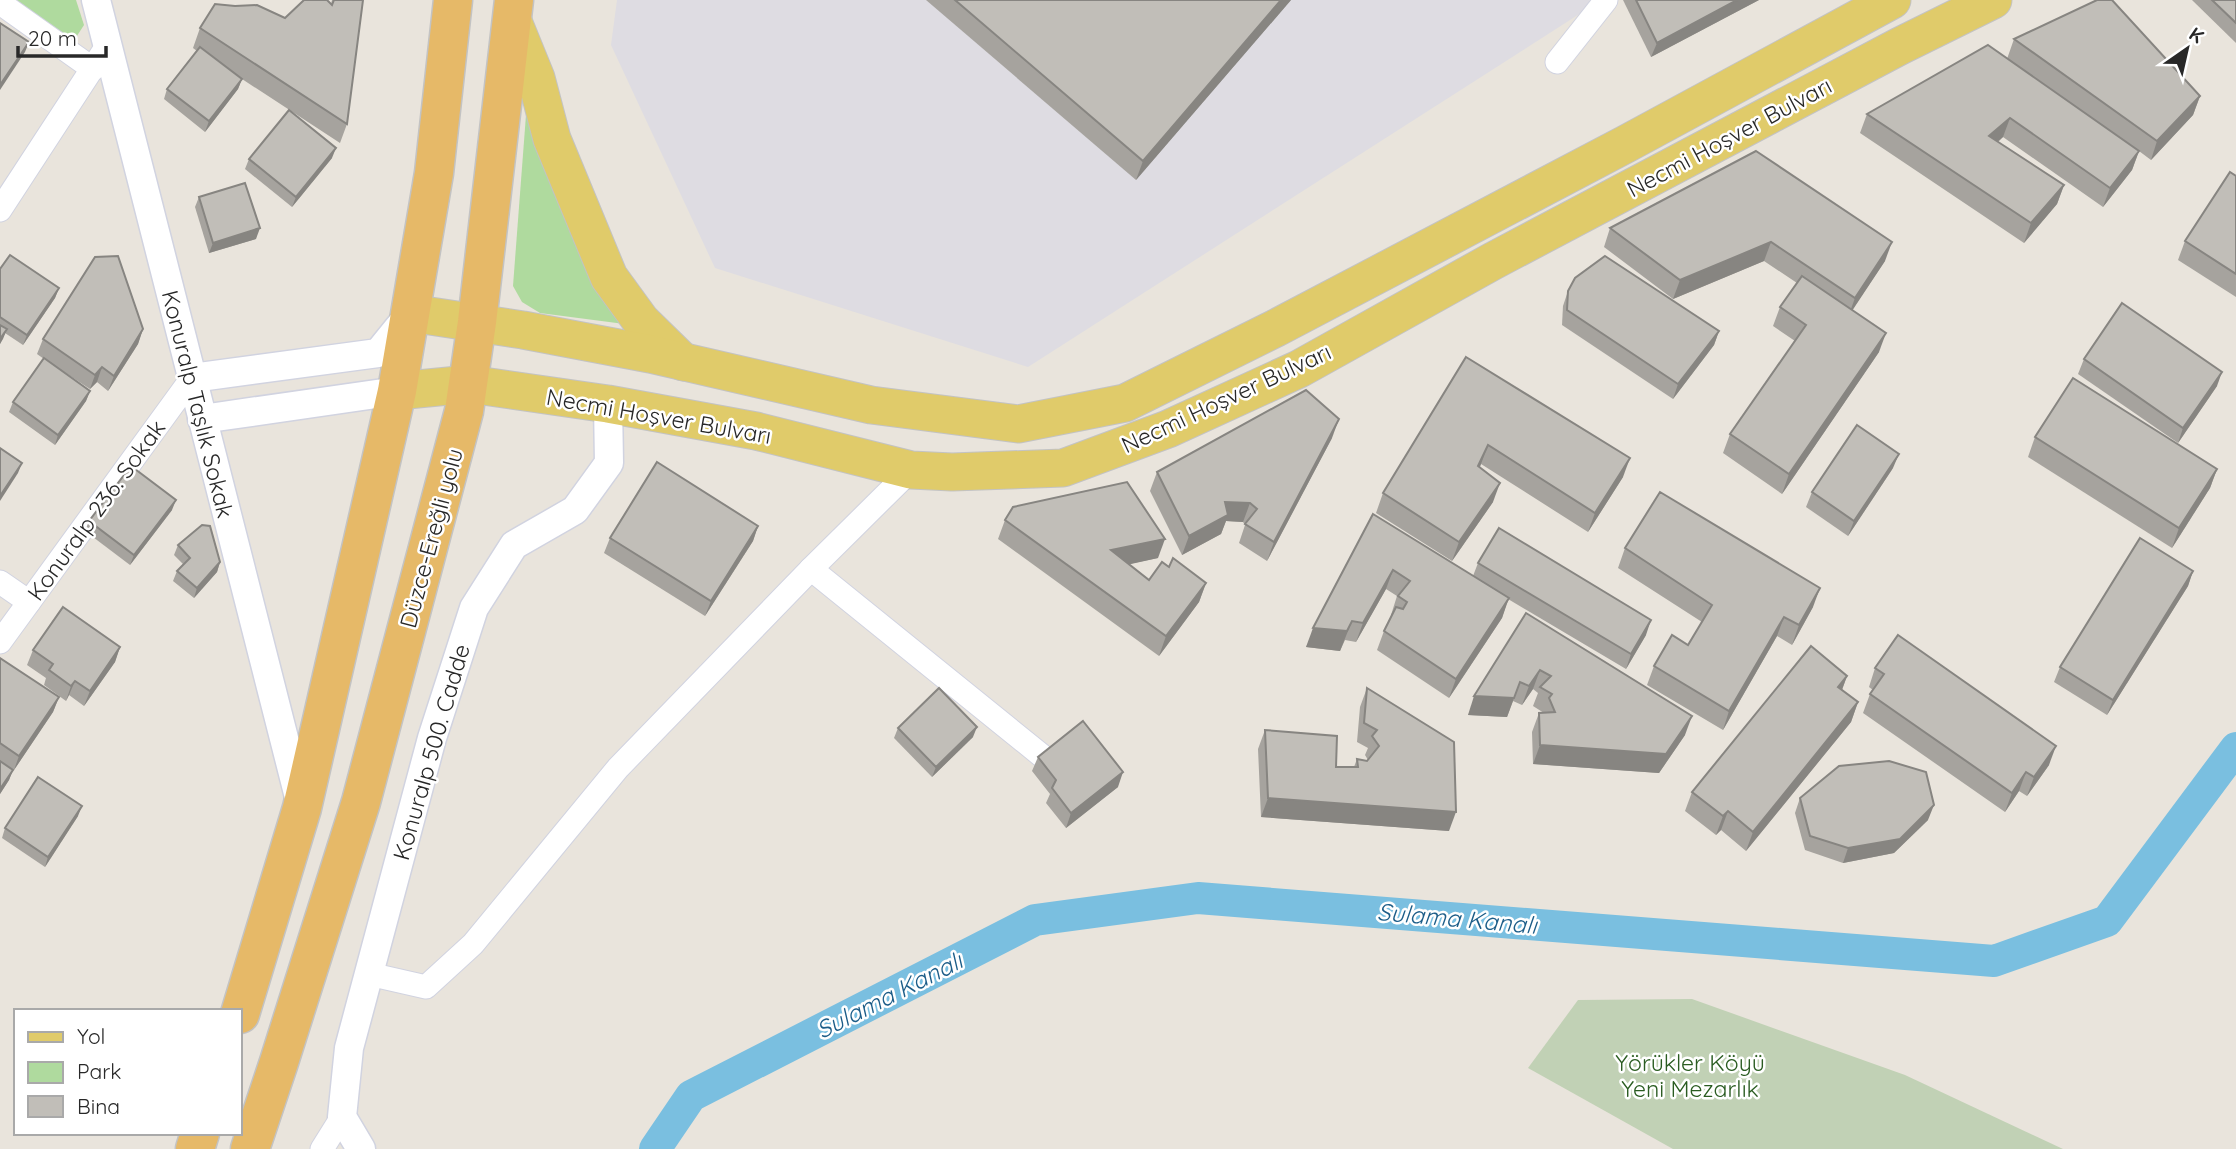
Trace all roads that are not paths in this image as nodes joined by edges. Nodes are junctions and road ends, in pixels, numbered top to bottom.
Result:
1 (96, 0) edge
2 (453, 0) edge
3 (1606, 0) edge
4 (1892, 0) edge
5 (1993, 0) edge
6 (0, 4) edge
7 (513, 9) edge
8 (100, 57) junction
9 (1557, 62) dead end
10 (0, 210) edge
11 (410, 313) junction
12 (477, 322) junction
13 (683, 362) junction
14 (191, 378) junction
15 (468, 384) junction
16 (397, 391) junction
17 (608, 404) junction
18 (202, 419) junction
19 (911, 470) junction
20 (811, 569) junction
21 (0, 582) edge
22 (29, 602) junction
23 (0, 642) edge
24 (1041, 755) edge
25 (302, 808) junction
26 (369, 974) junction
27 (242, 1009) edge
28 (279, 1062) junction
29 (342, 1117) junction
30 (250, 1149) edge
31 (269, 1149) edge
32 (322, 1149) edge
33 (361, 1149) edge

1 - 8 street, Konuralp Taşlık Sokak
2 - 11 highway
3 - 9 street
4 - 13 main road, Necmi Hoşver Bulvarı
5 - 19 main road, Necmi Hoşver Bulvarı
6 - 8 street
7 - 12 highway, Düzce-Ereğli yolu
7 - 13 main road
8 - 10 street
8 - 14 street, Konuralp Taşlık Sokak
11 - 12 main road, Necmi Hoşver Bulvarı
11 - 14 street
11 - 16 highway
12 - 13 main road, Necmi Hoşver Bulvarı
12 - 15 highway, Düzce-Ereğli yolu
14 - 18 street, Konuralp Taşlık Sokak
14 - 22 street, Konuralp 236. Sokak
15 - 16 main road, Necmi Hoşver Bulvarı
15 - 17 main road, Necmi Hoşver Bulvarı
15 - 28 highway, Düzce-Ereğli yolu
16 - 18 street
16 - 25 highway
17 - 19 main road, Necmi Hoşver Bulvarı
17 - 26 street, Konuralp 500. Cadde
18 - 25 street, Konuralp Taşlık Sokak
19 - 20 street
20 - 24 street
20 - 26 street
21 - 22 street
22 - 23 street, Konuralp 236. Sokak
25 - 27 highway
26 - 29 street, Konuralp 500. Cadde
28 - 30 highway
28 - 31 highway
29 - 32 street
29 - 33 street

